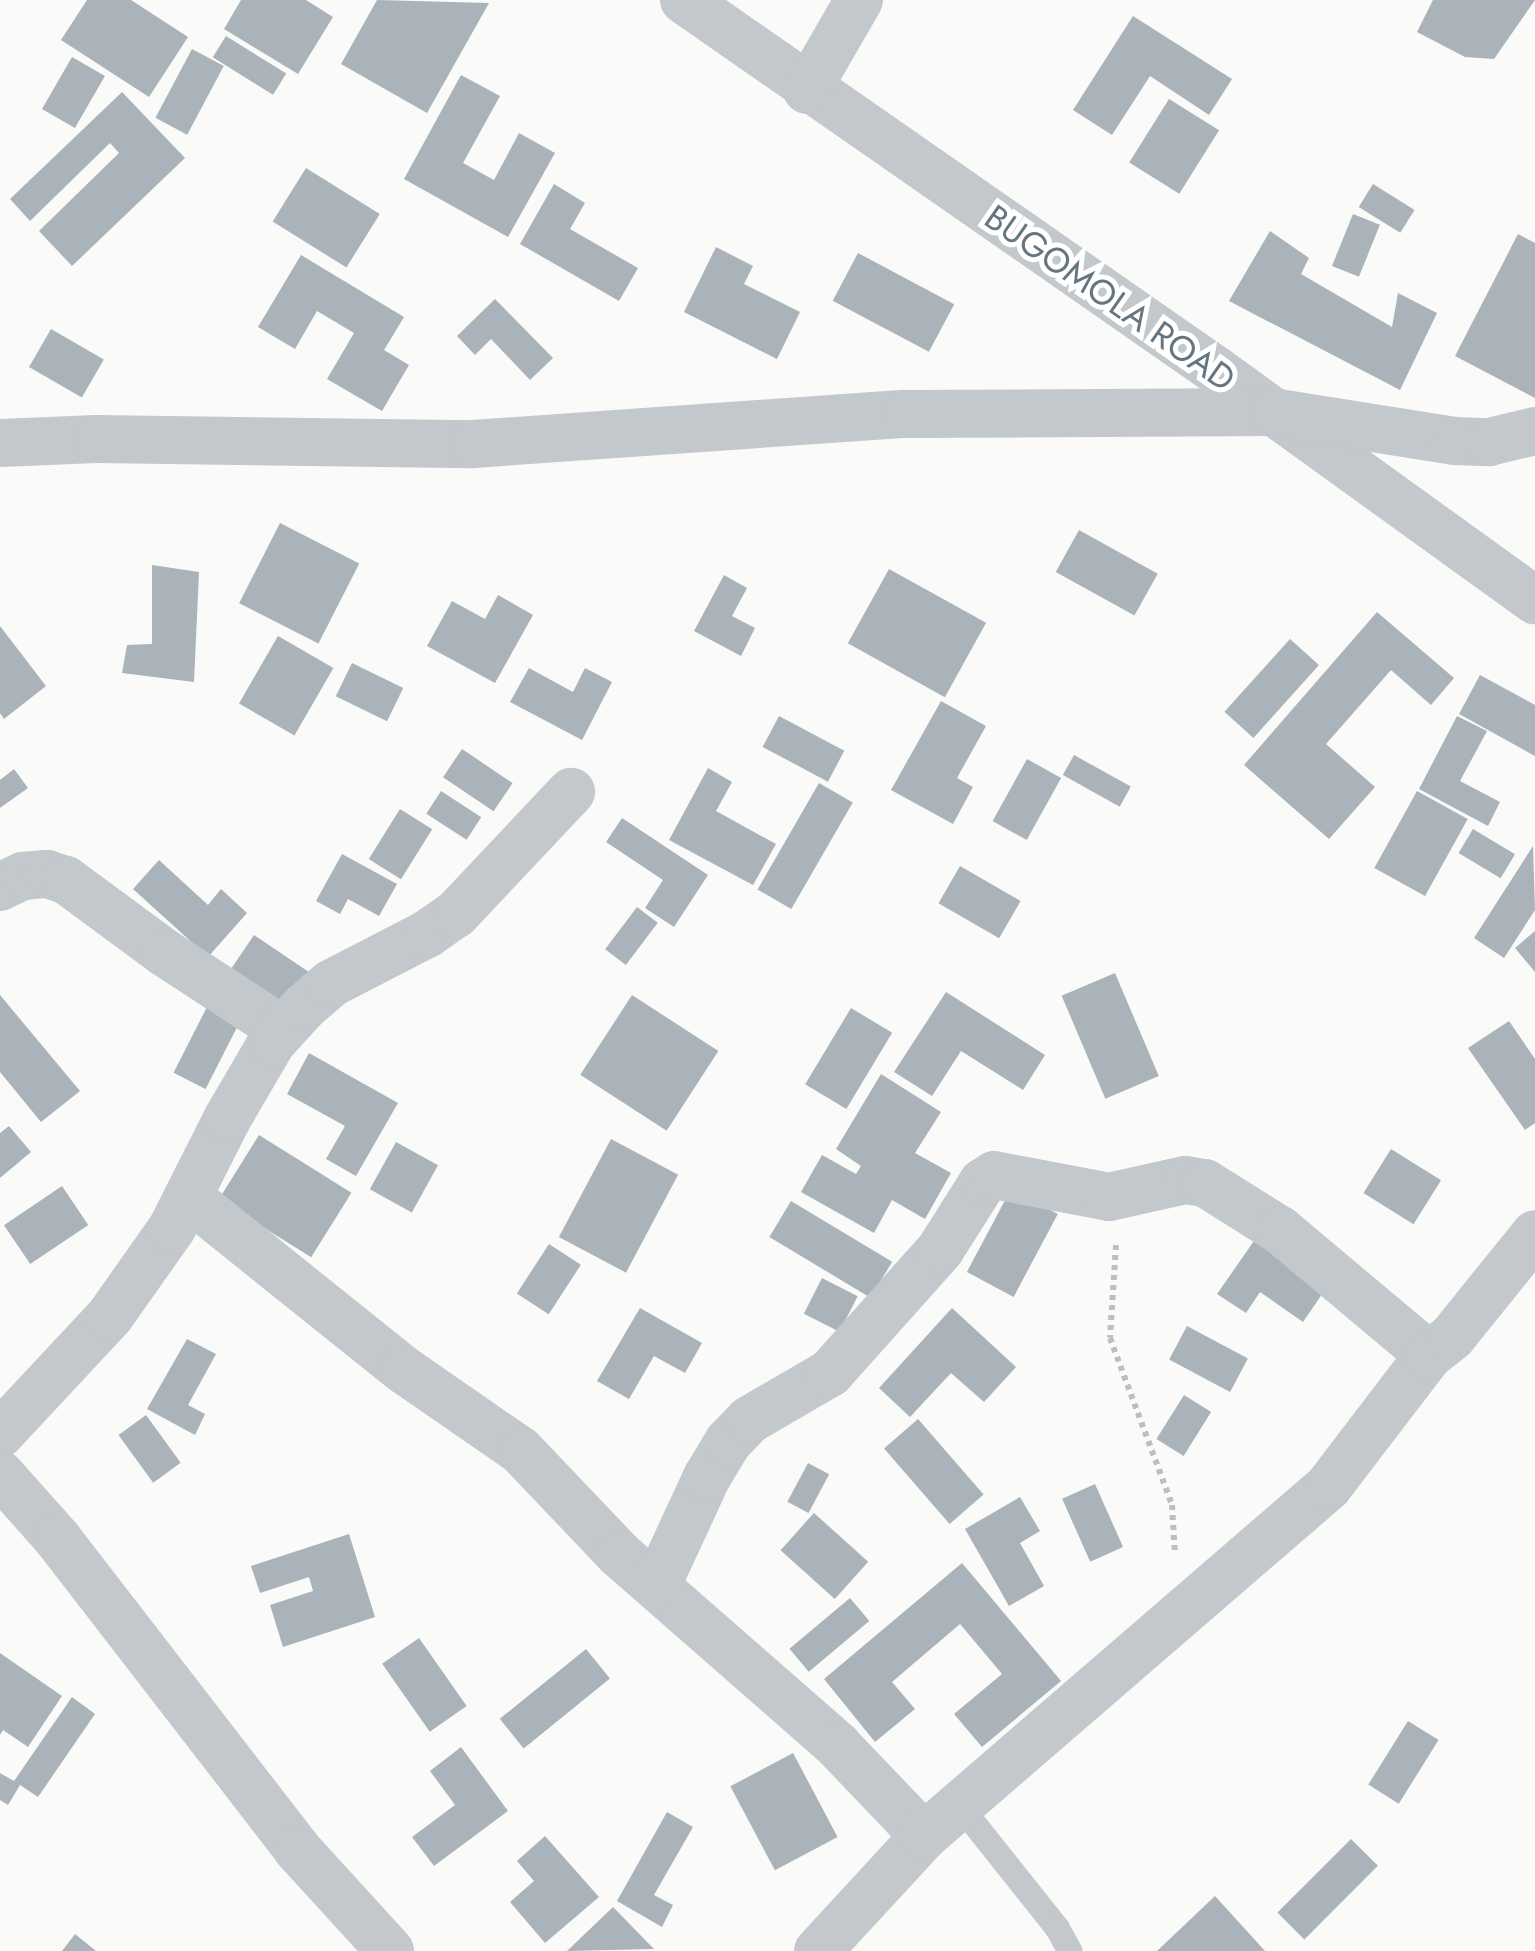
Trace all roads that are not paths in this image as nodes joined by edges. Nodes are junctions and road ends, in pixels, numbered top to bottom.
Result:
1 (684, 0) edge
2 (859, 0) edge
3 (807, 90) junction
4 (1272, 412) junction
5 (1535, 431) edge
6 (0, 443) edge
7 (1535, 600) edge
8 (571, 792) dead end
9 (0, 887) edge
10 (283, 1030) junction
11 (188, 1197) junction
12 (1535, 1234) edge
13 (1430, 1355) junction
14 (0, 1434) edge
15 (0, 1474) edge
16 (657, 1585) junction
17 (960, 1806) junction
18 (924, 1836) junction
19 (390, 1951) edge
20 (818, 1951) edge
21 (1070, 1951) edge

1 - 3 street, BUGOMOLA ROAD
2 - 3 street
3 - 4 street, BUGOMOLA ROAD
4 - 5 street
4 - 6 street
4 - 7 street, BUGOMOLA ROAD
8 - 10 street
9 - 10 street
10 - 11 street
11 - 14 street
11 - 16 street
12 - 13 street
13 - 16 street
13 - 17 street
15 - 19 street
16 - 18 street
17 - 18 street
17 - 21 lane
18 - 20 street

